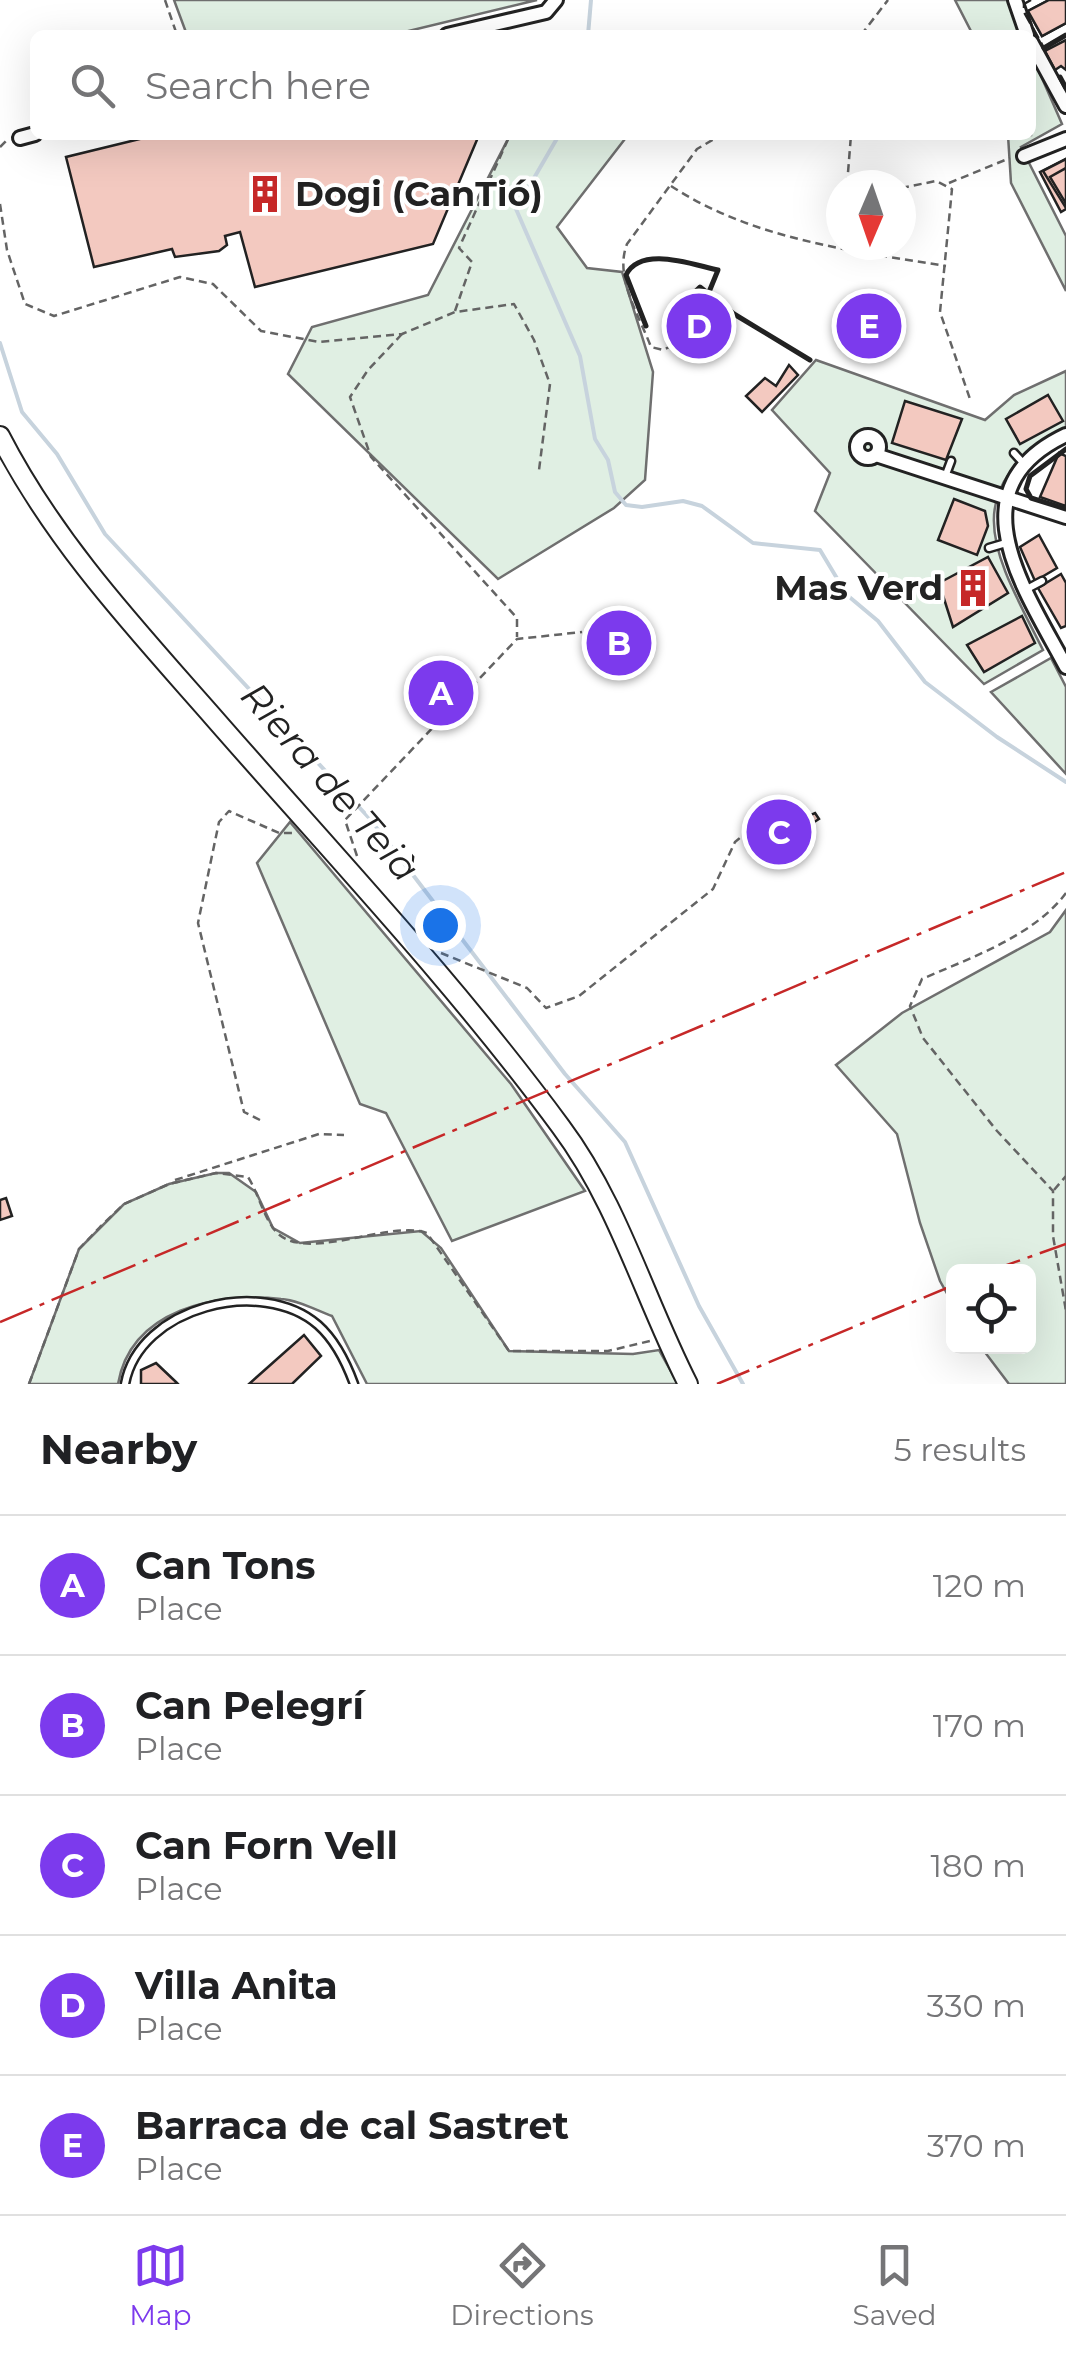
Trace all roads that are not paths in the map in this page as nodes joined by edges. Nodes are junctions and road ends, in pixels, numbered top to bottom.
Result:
1 (556, 0) edge
2 (1016, 0) edge
3 (469, 30) edge
4 (1026, 30) edge
5 (1041, 51) edge
6 (1066, 106) edge
7 (30, 135) edge
8 (20, 138) dead end
9 (1066, 139) edge
10 (1024, 156) road end
11 (1066, 435) edge
12 (0, 436) edge
13 (1014, 453) dead end
14 (876, 455) dead end
15 (950, 461) dead end
16 (1026, 472) junction
17 (945, 477) junction
18 (1005, 496) junction
19 (1066, 517) edge
20 (1006, 543) junction
21 (989, 548) dead end
22 (1042, 581) dead end
23 (1025, 590) junction
24 (1066, 667) edge
25 (125, 1384) edge
26 (354, 1384) edge
27 (688, 1384) edge

1 - 3 street
2 - 4 street
5 - 6 street
7 - 8 street
9 - 10 street
11 - 16 street
12 - 27 street
13 - 16 lane
14 - 17 street
15 - 17 lane
16 - 18 street
17 - 18 street
18 - 19 street
18 - 20 street
20 - 21 lane
20 - 23 street
22 - 23 lane
23 - 24 street
25 - 26 lane

